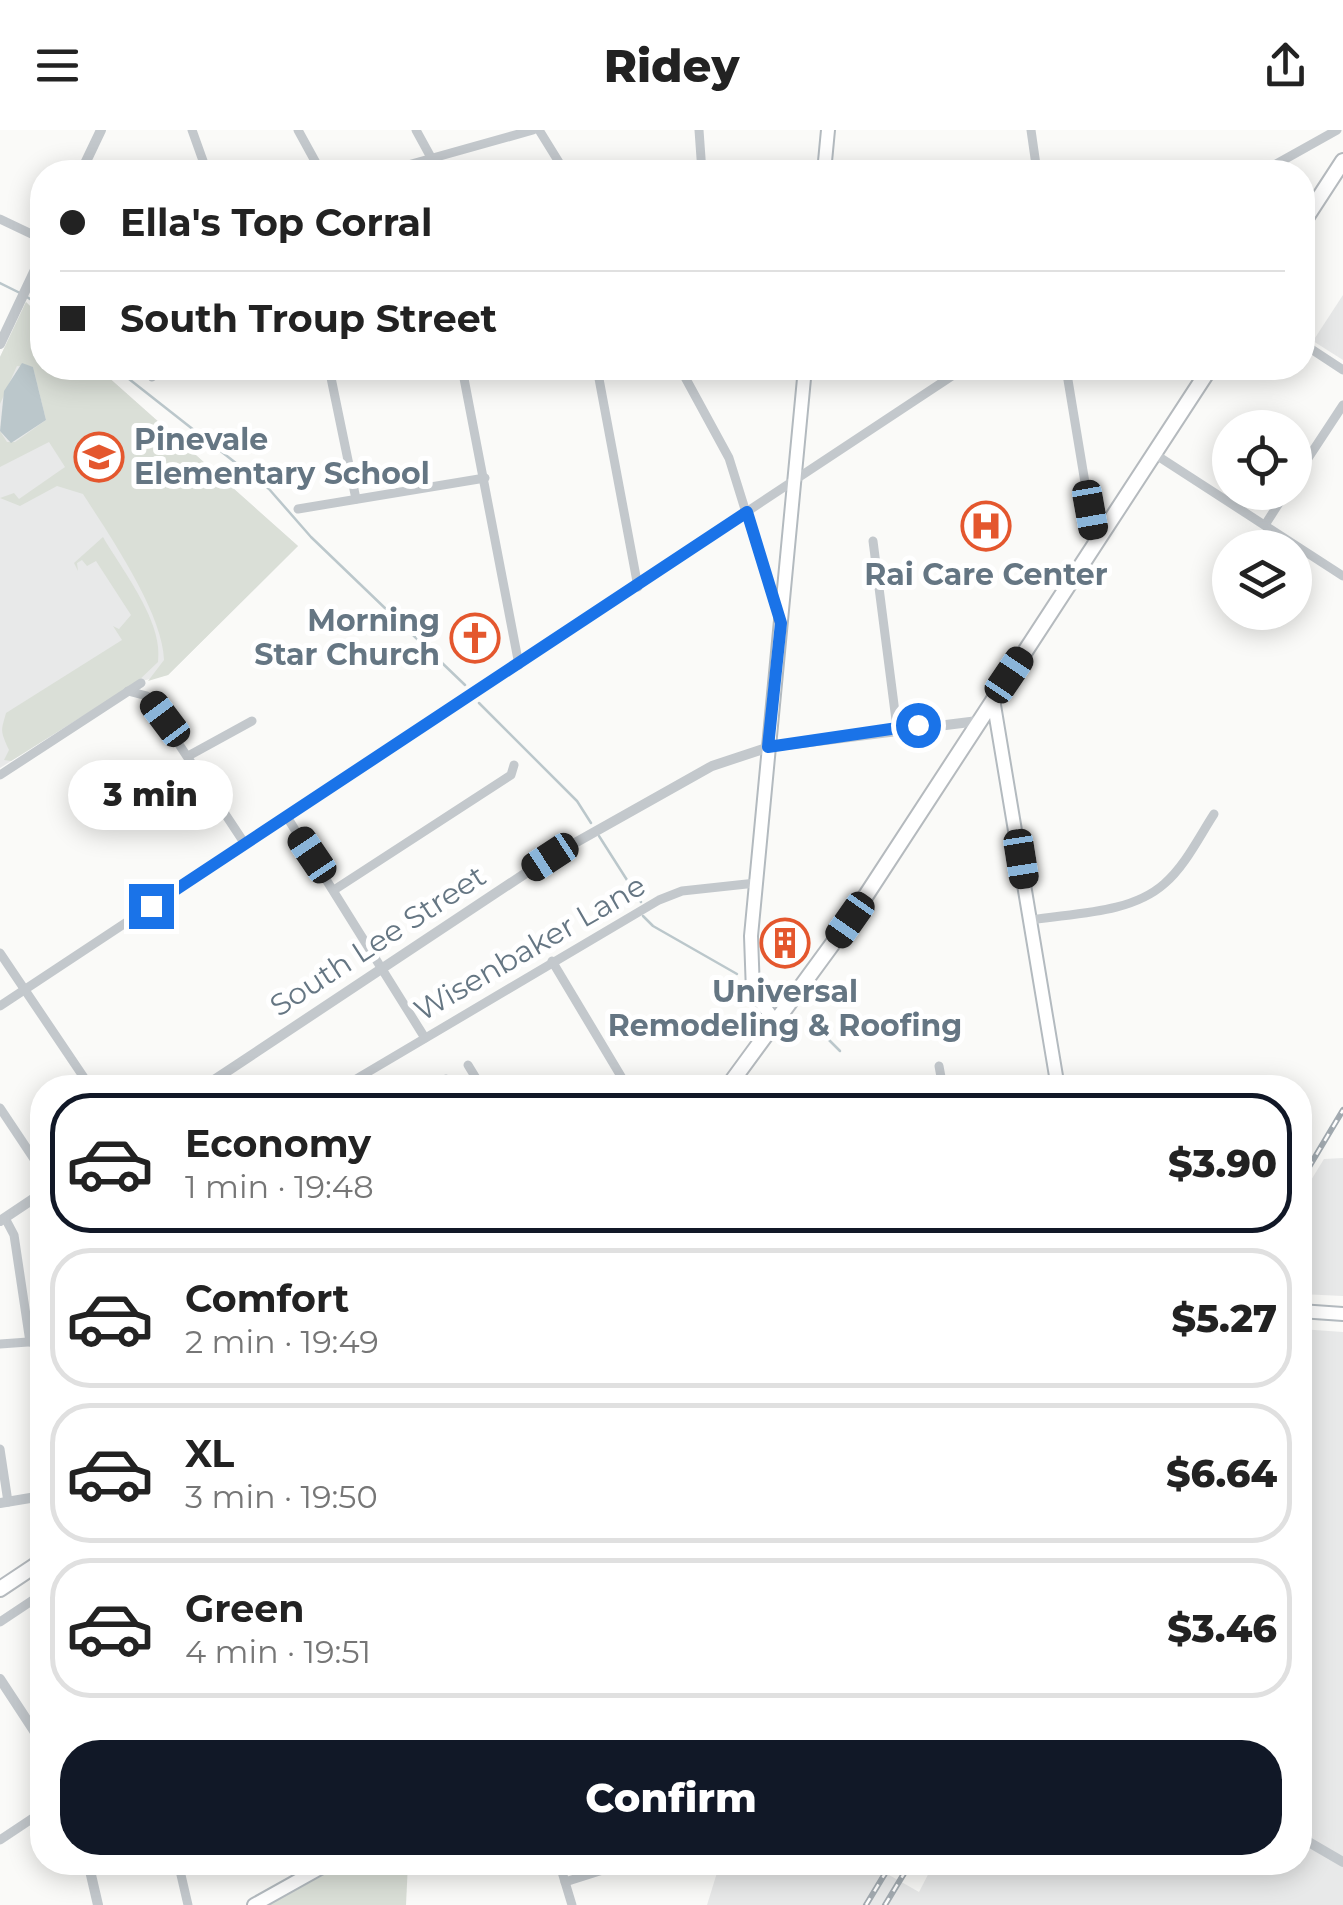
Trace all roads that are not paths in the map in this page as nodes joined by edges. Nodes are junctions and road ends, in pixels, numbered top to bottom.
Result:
1 (99, 130) edge
2 (192, 130) edge
3 (298, 130) edge
4 (416, 130) edge
5 (536, 130) edge
6 (699, 130) edge
7 (828, 130) edge
8 (1031, 130) edge
9 (1337, 130) edge
10 (86, 160) edge
11 (203, 160) edge
12 (314, 160) edge
13 (430, 160) joint
14 (557, 160) edge
15 (701, 160) edge
16 (825, 160) edge
17 (1035, 160) edge
18 (1283, 160) edge
19 (1343, 161) edge
20 (1315, 204) edge
21 (0, 219) edge
22 (30, 234) edge
23 (30, 280) edge
24 (0, 344) edge
25 (1315, 352) edge
26 (1343, 370) edge
27 (331, 380) edge
28 (465, 380) edge
29 (600, 380) edge
30 (687, 380) edge
31 (804, 380) edge
32 (946, 380) edge
33 (1068, 380) edge
34 (1202, 380) edge
35 (1343, 404) edge
36 (1312, 452) edge
37 (1153, 453) junction
38 (485, 478) junction
39 (792, 482) junction
40 (356, 499) junction
41 (298, 509) dead end
42 (1274, 510) edge
43 (747, 512) junction
44 (1264, 525) junction
45 (873, 541) dead end
46 (1095, 543) junction
47 (1343, 576) edge
48 (638, 588) junction
49 (781, 623) junction
50 (519, 665) junction
51 (141, 683) dead end
52 (128, 691) junction
53 (992, 699) junction
54 (252, 720) dead end
55 (978, 721) junction
56 (897, 728) junction
57 (768, 747) junction
58 (190, 755) junction
59 (514, 765) dead end
60 (0, 775) edge
61 (1214, 814) dead end
62 (287, 816) junction
63 (245, 844) junction
64 (756, 884) junction
65 (334, 890) junction
66 (1030, 920) junction
67 (0, 952) edge
68 (552, 961) junction
69 (384, 967) junction
70 (25, 989) junction
71 (0, 1006) edge
72 (776, 1021) junction
73 (425, 1038) junction
74 (468, 1065) dead end
75 (939, 1066) dead end
76 (83, 1075) edge
77 (222, 1075) edge
78 (363, 1075) edge
79 (474, 1075) edge
80 (620, 1075) edge
81 (737, 1075) edge
82 (940, 1075) edge
83 (1056, 1075) edge
84 (0, 1108) edge
85 (30, 1153) edge
86 (30, 1200) edge
87 (2, 1219) edge
88 (1312, 1312) edge
89 (1343, 1314) edge
90 (30, 1342) joint
91 (0, 1344) edge
92 (0, 1449) edge
93 (30, 1498) edge
94 (4, 1502) edge
95 (30, 1569) edge
96 (0, 1588) edge
97 (30, 1602) edge
98 (0, 1622) edge
99 (0, 1679) edge
100 (30, 1725) edge
101 (30, 1820) edge
102 (0, 1840) edge
103 (1312, 1844) edge
104 (1343, 1862) edge
105 (91, 1875) edge
106 (181, 1875) edge
107 (306, 1875) edge
108 (563, 1875) edge
109 (587, 1875) edge
110 (565, 1882) junction
111 (98, 1905) edge
112 (188, 1905) edge
113 (254, 1905) edge
114 (572, 1905) edge

1 - 10 street
2 - 11 street
3 - 12 street
4 - 13 street
5 - 13 street
5 - 14 street
6 - 15 street
7 - 16 main road
8 - 17 street
9 - 18 street
19 - 20 main road
21 - 22 street
23 - 24 street
25 - 26 street
27 - 40 street
28 - 38 street
29 - 48 street
30 - 43 street
31 - 39 main road
32 - 39 street
33 - 46 street
34 - 37 main road
35 - 36 street
37 - 44 street
37 - 46 main road
38 - 40 street
38 - 50 street
39 - 43 street
39 - 49 main road
40 - 41 street
42 - 44 street
43 - 48 street
43 - 49 street
44 - 47 street
45 - 56 street
46 - 53 main road
48 - 50 street
49 - 57 main road
50 - 62 street
51 - 52 street
52 - 58 street
52 - 60 street
53 - 55 main road
53 - 66 main road
54 - 58 street
55 - 56 street, South Lee Street
55 - 72 main road
56 - 57 street, South Lee Street
57 - 64 main road
57 - 69 street, South Lee Street
58 - 63 street
59 - 65 street
61 - 66 street
62 - 63 street
62 - 65 street
63 - 70 street
64 - 68 street, Wisenbaker Lane
64 - 72 main road
65 - 69 street
66 - 83 main road
67 - 70 street
68 - 73 street, Wisenbaker Lane
68 - 80 street
69 - 73 street
69 - 77 street, South Lee Street
70 - 71 street
70 - 76 street
72 - 81 main road
73 - 78 street, Wisenbaker Lane
74 - 79 street
75 - 82 street
84 - 85 street
86 - 87 street
87 - 90 street
88 - 89 main road
90 - 91 street
92 - 94 street
93 - 94 street
95 - 96 main road
97 - 98 street
99 - 100 street
101 - 102 street
103 - 104 street
105 - 111 street
106 - 112 street
107 - 113 main road
108 - 110 street
109 - 110 street
110 - 114 street

